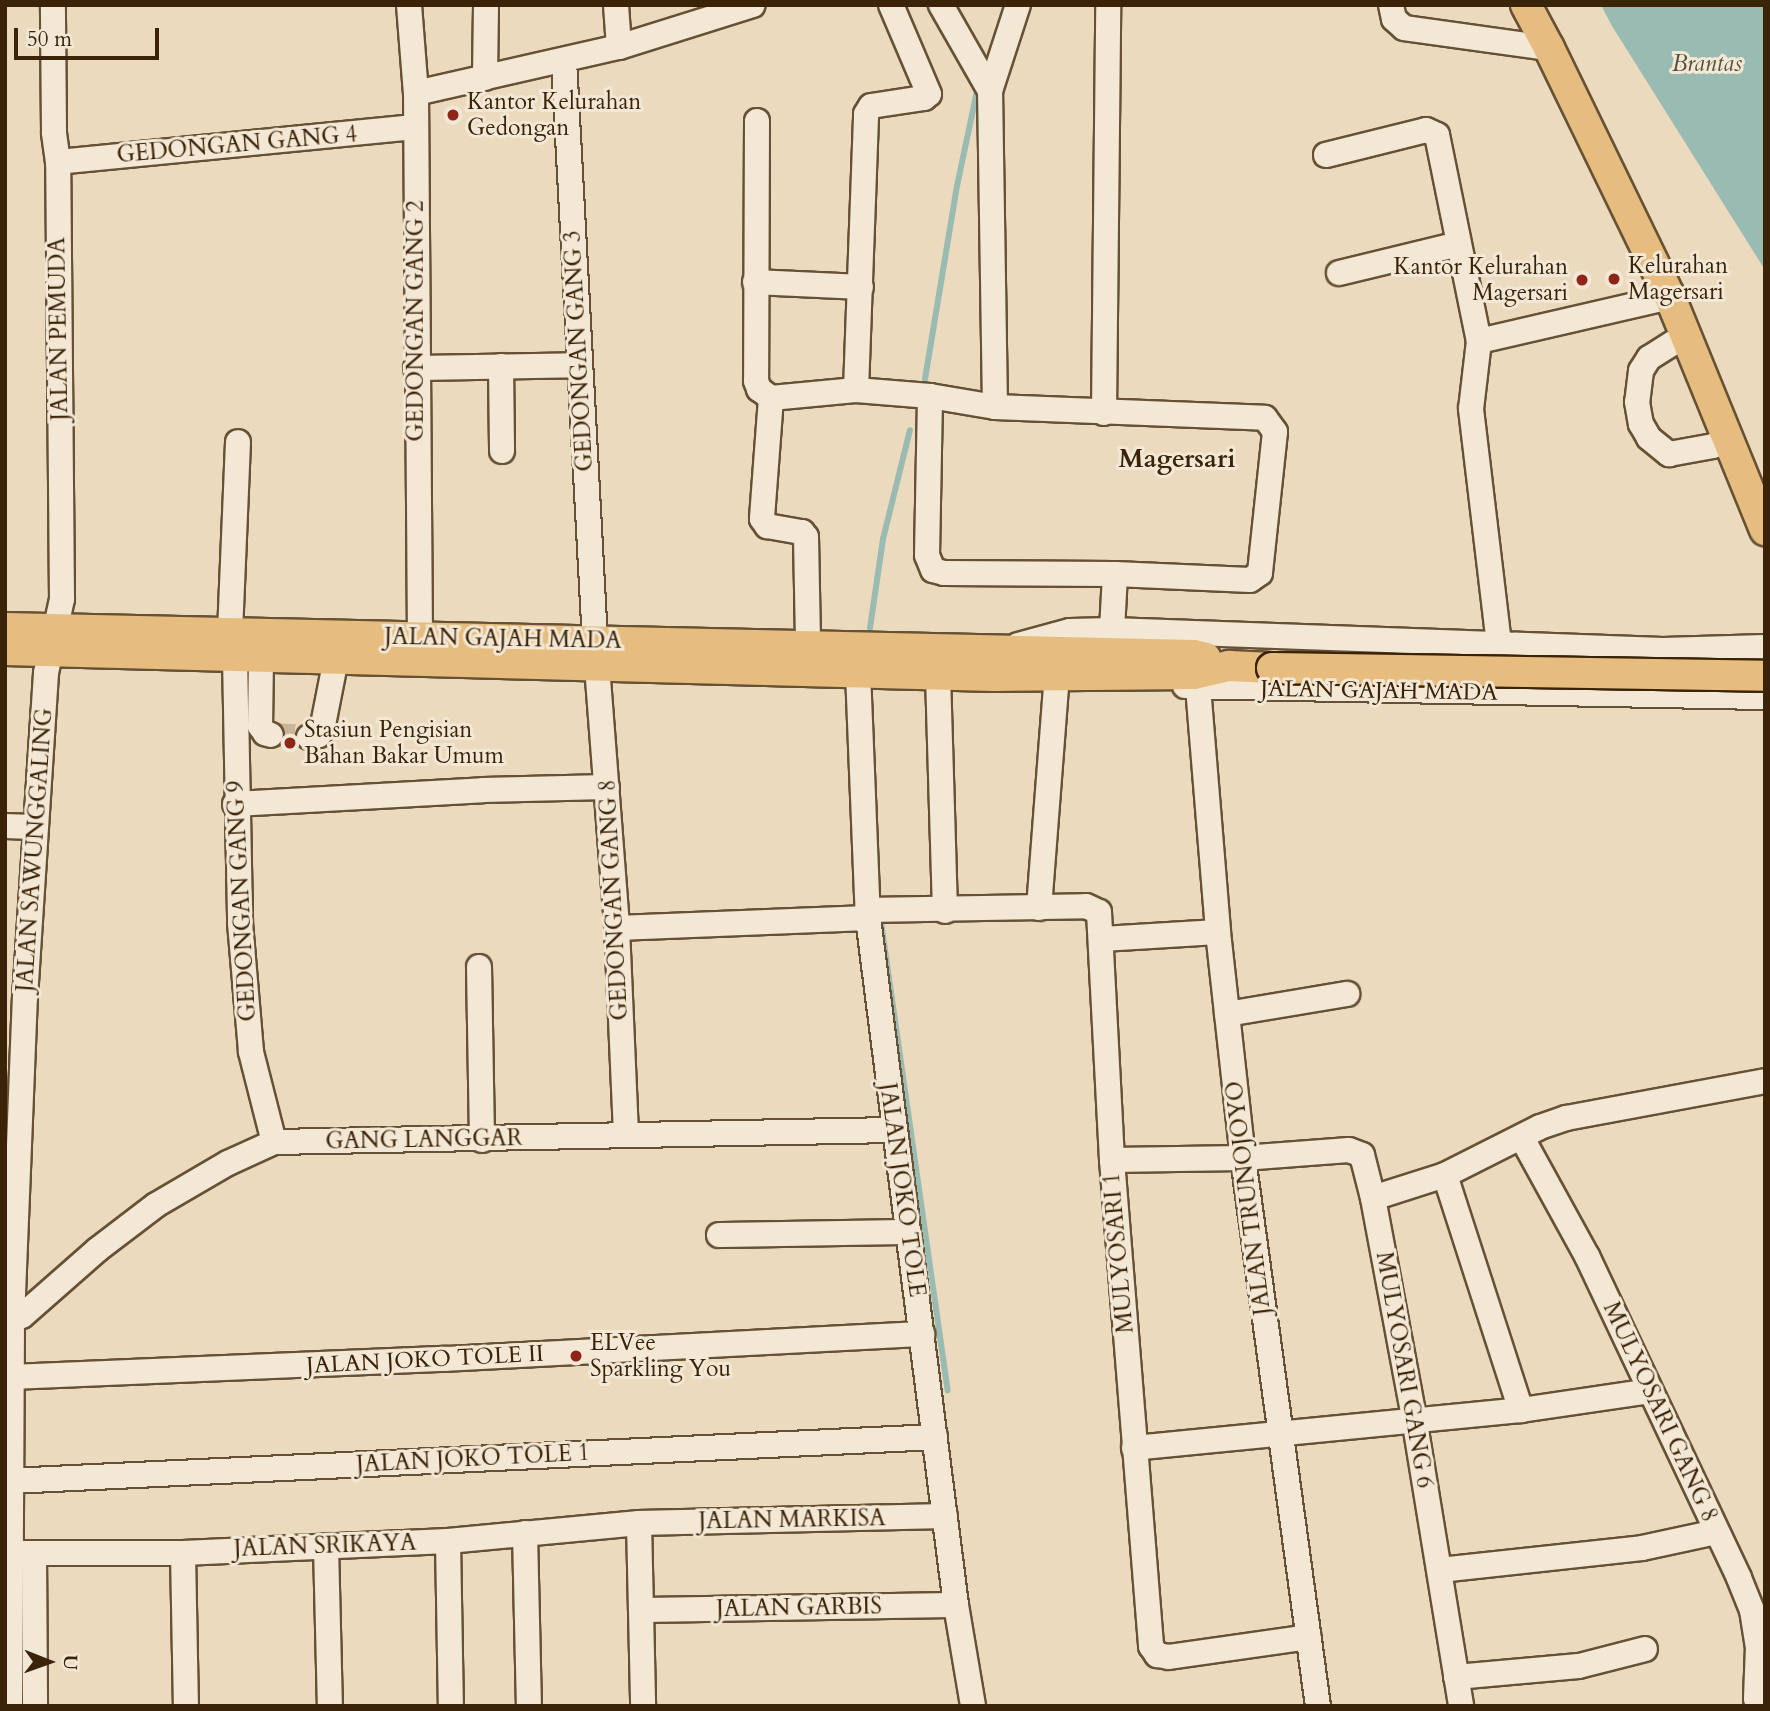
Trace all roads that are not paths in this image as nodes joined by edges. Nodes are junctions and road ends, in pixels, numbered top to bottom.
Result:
1 (53, 5) edge
2 (409, 5) edge
3 (486, 5) edge
4 (616, 5) edge
5 (753, 5) edge
6 (891, 5) edge
7 (941, 5) edge
8 (1018, 5) edge
9 (1108, 5) edge
10 (1391, 5) edge
11 (1526, 5) edge
12 (619, 47) junction
13 (1549, 48) junction
14 (564, 61) junction
15 (485, 78) junction
16 (990, 91) junction
17 (416, 93) junction
18 (757, 121) dead end
19 (415, 127) junction
20 (1326, 155) dead end
21 (58, 162) junction
22 (1459, 244) junction
23 (1339, 273) dead end
24 (755, 282) junction
25 (861, 288) junction
26 (1670, 298) junction
27 (1684, 336) junction
28 (1479, 341) junction
29 (580, 365) junction
30 (501, 366) junction
31 (416, 368) junction
32 (856, 390) junction
33 (930, 396) junction
34 (771, 398) junction
35 (995, 407) junction
36 (1104, 413) junction
37 (1726, 439) junction
38 (238, 442) dead end
39 (502, 451) dead end
40 (1765, 530) edge
41 (1115, 574) junction
42 (5, 628) edge
43 (1111, 630) junction
44 (420, 637) junction
45 (54, 640) junction
46 (239, 642) junction
47 (1499, 643) junction
48 (808, 646) junction
49 (1765, 647) edge
50 (5, 650) edge
51 (1663, 650) junction
52 (1725, 650) junction
53 (596, 653) junction
54 (336, 659) junction
55 (997, 663) junction
56 (858, 673) junction
57 (938, 675) junction
58 (1057, 676) junction
59 (1765, 676) edge
60 (1198, 687) junction
61 (1664, 696) junction
62 (1729, 697) junction
63 (1765, 697) edge
64 (271, 735) dead end
65 (309, 737) dead end
66 (607, 787) junction
67 (235, 804) junction
68 (5, 826) edge
69 (35, 827) junction
70 (1039, 908) junction
71 (945, 911) junction
72 (873, 912) junction
73 (617, 928) junction
74 (1218, 932) junction
75 (1102, 939) junction
76 (479, 967) dead end
77 (1347, 994) dead end
78 (1227, 1014) junction
79 (1765, 1081) edge
80 (894, 1130) junction
81 (626, 1135) junction
82 (1522, 1138) junction
83 (482, 1140) junction
84 (274, 1142) junction
85 (1243, 1158) junction
86 (1112, 1160) junction
87 (1445, 1175) junction
88 (1373, 1198) junction
89 (907, 1232) junction
90 (719, 1235) dead end
91 (12, 1319) junction
92 (922, 1334) junction
93 (11, 1377) junction
94 (1650, 1391) junction
95 (1521, 1410) junction
96 (1414, 1418) junction
97 (1278, 1433) junction
98 (935, 1437) junction
99 (1134, 1448) junction
100 (10, 1481) junction
101 (945, 1516) junction
102 (639, 1523) junction
103 (525, 1532) junction
104 (1716, 1532) junction
105 (448, 1541) junction
106 (326, 1546) junction
107 (22, 1553) junction
108 (183, 1553) junction
109 (1440, 1570) junction
110 (956, 1605) junction
111 (641, 1610) junction
112 (1309, 1637) junction
113 (1645, 1649) dead end
114 (1457, 1677) junction
115 (1751, 1702) edge
116 (10, 1706) edge
117 (35, 1706) edge
118 (186, 1706) edge
119 (330, 1706) edge
120 (451, 1706) edge
121 (529, 1706) edge
122 (643, 1706) edge
123 (973, 1706) edge
124 (1318, 1706) edge
125 (1461, 1706) edge

1 - 21 street, JALAN PEMUDA
2 - 17 street, GEDONGAN GANG 2
3 - 15 street
4 - 12 street
5 - 12 street
6 - 25 street
7 - 16 street
8 - 16 street
9 - 36 street
10 - 13 street
11 - 13 main road
12 - 14 street
13 - 26 main road
14 - 15 street
14 - 29 street, GEDONGAN GANG 3
15 - 17 street
16 - 35 street
17 - 19 street, GEDONGAN GANG 2
18 - 24 street
19 - 21 street, GEDONGAN GANG 4
19 - 31 street, GEDONGAN GANG 2
20 - 22 street
21 - 45 street, JALAN PEMUDA
22 - 23 street
22 - 28 street
24 - 25 street
24 - 34 street
25 - 32 street
26 - 27 main road
26 - 28 street
27 - 37 main road
27 - 37 street
28 - 47 street
29 - 30 street
29 - 53 street, GEDONGAN GANG 3
30 - 31 street
30 - 39 street
31 - 44 street, GEDONGAN GANG 2
32 - 33 street
32 - 34 street
33 - 35 street
33 - 41 street
34 - 48 street
35 - 36 street
36 - 41 street
37 - 40 main road
38 - 46 street
41 - 43 street
42 - 45 main road, JALAN GAJAH MADA
43 - 47 street, JALAN GAJAH MADA
43 - 55 street, JALAN GAJAH MADA
44 - 46 main road, JALAN GAJAH MADA
44 - 53 main road, JALAN GAJAH MADA
45 - 46 main road, JALAN GAJAH MADA
45 - 50 main road, JALAN GAJAH MADA
45 - 69 street, JALAN SAWUNGGALING
46 - 54 main road, JALAN GAJAH MADA
46 - 64 street
46 - 67 street, GEDONGAN GANG 9
47 - 51 street, JALAN GAJAH MADA
48 - 53 main road, JALAN GAJAH MADA
48 - 55 main road, JALAN GAJAH MADA
49 - 52 street, JALAN GAJAH MADA
51 - 52 street, JALAN GAJAH MADA
51 - 61 street
52 - 62 street
53 - 54 main road, JALAN GAJAH MADA
53 - 56 main road, JALAN GAJAH MADA
53 - 66 street, GEDONGAN GANG 8
54 - 65 street
55 - 57 main road, JALAN GAJAH MADA
55 - 58 street, JALAN GAJAH MADA
55 - 59 main road, JALAN GAJAH MADA, bridge
56 - 57 main road, JALAN GAJAH MADA
56 - 72 street, JALAN JOKO TOLE
57 - 71 street
58 - 60 street, JALAN GAJAH MADA
58 - 70 street
60 - 61 street, JALAN GAJAH MADA
60 - 74 street, JALAN TRUNOJOYO
61 - 62 street, JALAN GAJAH MADA
62 - 63 street, JALAN GAJAH MADA
66 - 67 street
66 - 73 street, GEDONGAN GANG 8
67 - 84 street, GEDONGAN GANG 9
68 - 69 street
69 - 91 street, JALAN SAWUNGGALING
70 - 71 street, MULYOSARI 1
70 - 75 street, MULYOSARI 1
71 - 72 street, MULYOSARI 1
72 - 73 street, MULYOSARI 1
72 - 80 street, JALAN JOKO TOLE
73 - 81 street, GEDONGAN GANG 8
74 - 75 street
74 - 78 street, JALAN TRUNOJOYO
75 - 86 street, MULYOSARI 1
76 - 83 street
77 - 78 street
78 - 85 street, JALAN TRUNOJOYO
79 - 82 street
80 - 81 street, GANG LANGGAR
80 - 89 street, JALAN JOKO TOLE
81 - 83 street, GANG LANGGAR
82 - 87 street
82 - 94 street, MULYOSARI GANG 8
83 - 84 street, GANG LANGGAR
84 - 91 street, GANG LANGGAR
85 - 86 street, MULYOSARI GANG 6
85 - 88 street, MULYOSARI GANG 6
85 - 97 street, JALAN TRUNOJOYO
86 - 99 street, MULYOSARI 1
87 - 88 street
87 - 95 street
88 - 96 street, MULYOSARI GANG 6
89 - 90 street
89 - 92 street, JALAN JOKO TOLE
91 - 93 street, JALAN SAWUNGGALING
92 - 93 street, JALAN JOKO TOLE II
92 - 98 street, JALAN JOKO TOLE
93 - 100 street, JALAN SAWUNGGALING
94 - 95 street
94 - 104 street, MULYOSARI GANG 8
95 - 96 street
96 - 97 street
96 - 109 street, MULYOSARI GANG 6
97 - 99 street
97 - 112 street, JALAN TRUNOJOYO
98 - 100 street, JALAN JOKO TOLE 1
98 - 101 street, JALAN JOKO TOLE
99 - 112 street, MULYOSARI 1
100 - 107 street, JALAN SAWUNGGALING
101 - 102 street, JALAN MARKISA
101 - 110 street, JALAN JOKO TOLE
102 - 103 street, JALAN SRIKAYA
102 - 111 street
103 - 105 street, JALAN SRIKAYA
103 - 121 street
104 - 109 street
104 - 115 street, MULYOSARI GANG 8
105 - 106 street, JALAN SRIKAYA
105 - 120 street
106 - 108 street, JALAN SRIKAYA
106 - 119 street
107 - 108 street, JALAN SRIKAYA
107 - 116 street
107 - 117 street
108 - 118 street
109 - 114 street, MULYOSARI GANG 6
110 - 111 street, JALAN GARBIS
110 - 123 street, JALAN JOKO TOLE
111 - 122 street
112 - 124 street, JALAN TRUNOJOYO
113 - 114 street
114 - 125 street, MULYOSARI GANG 6

